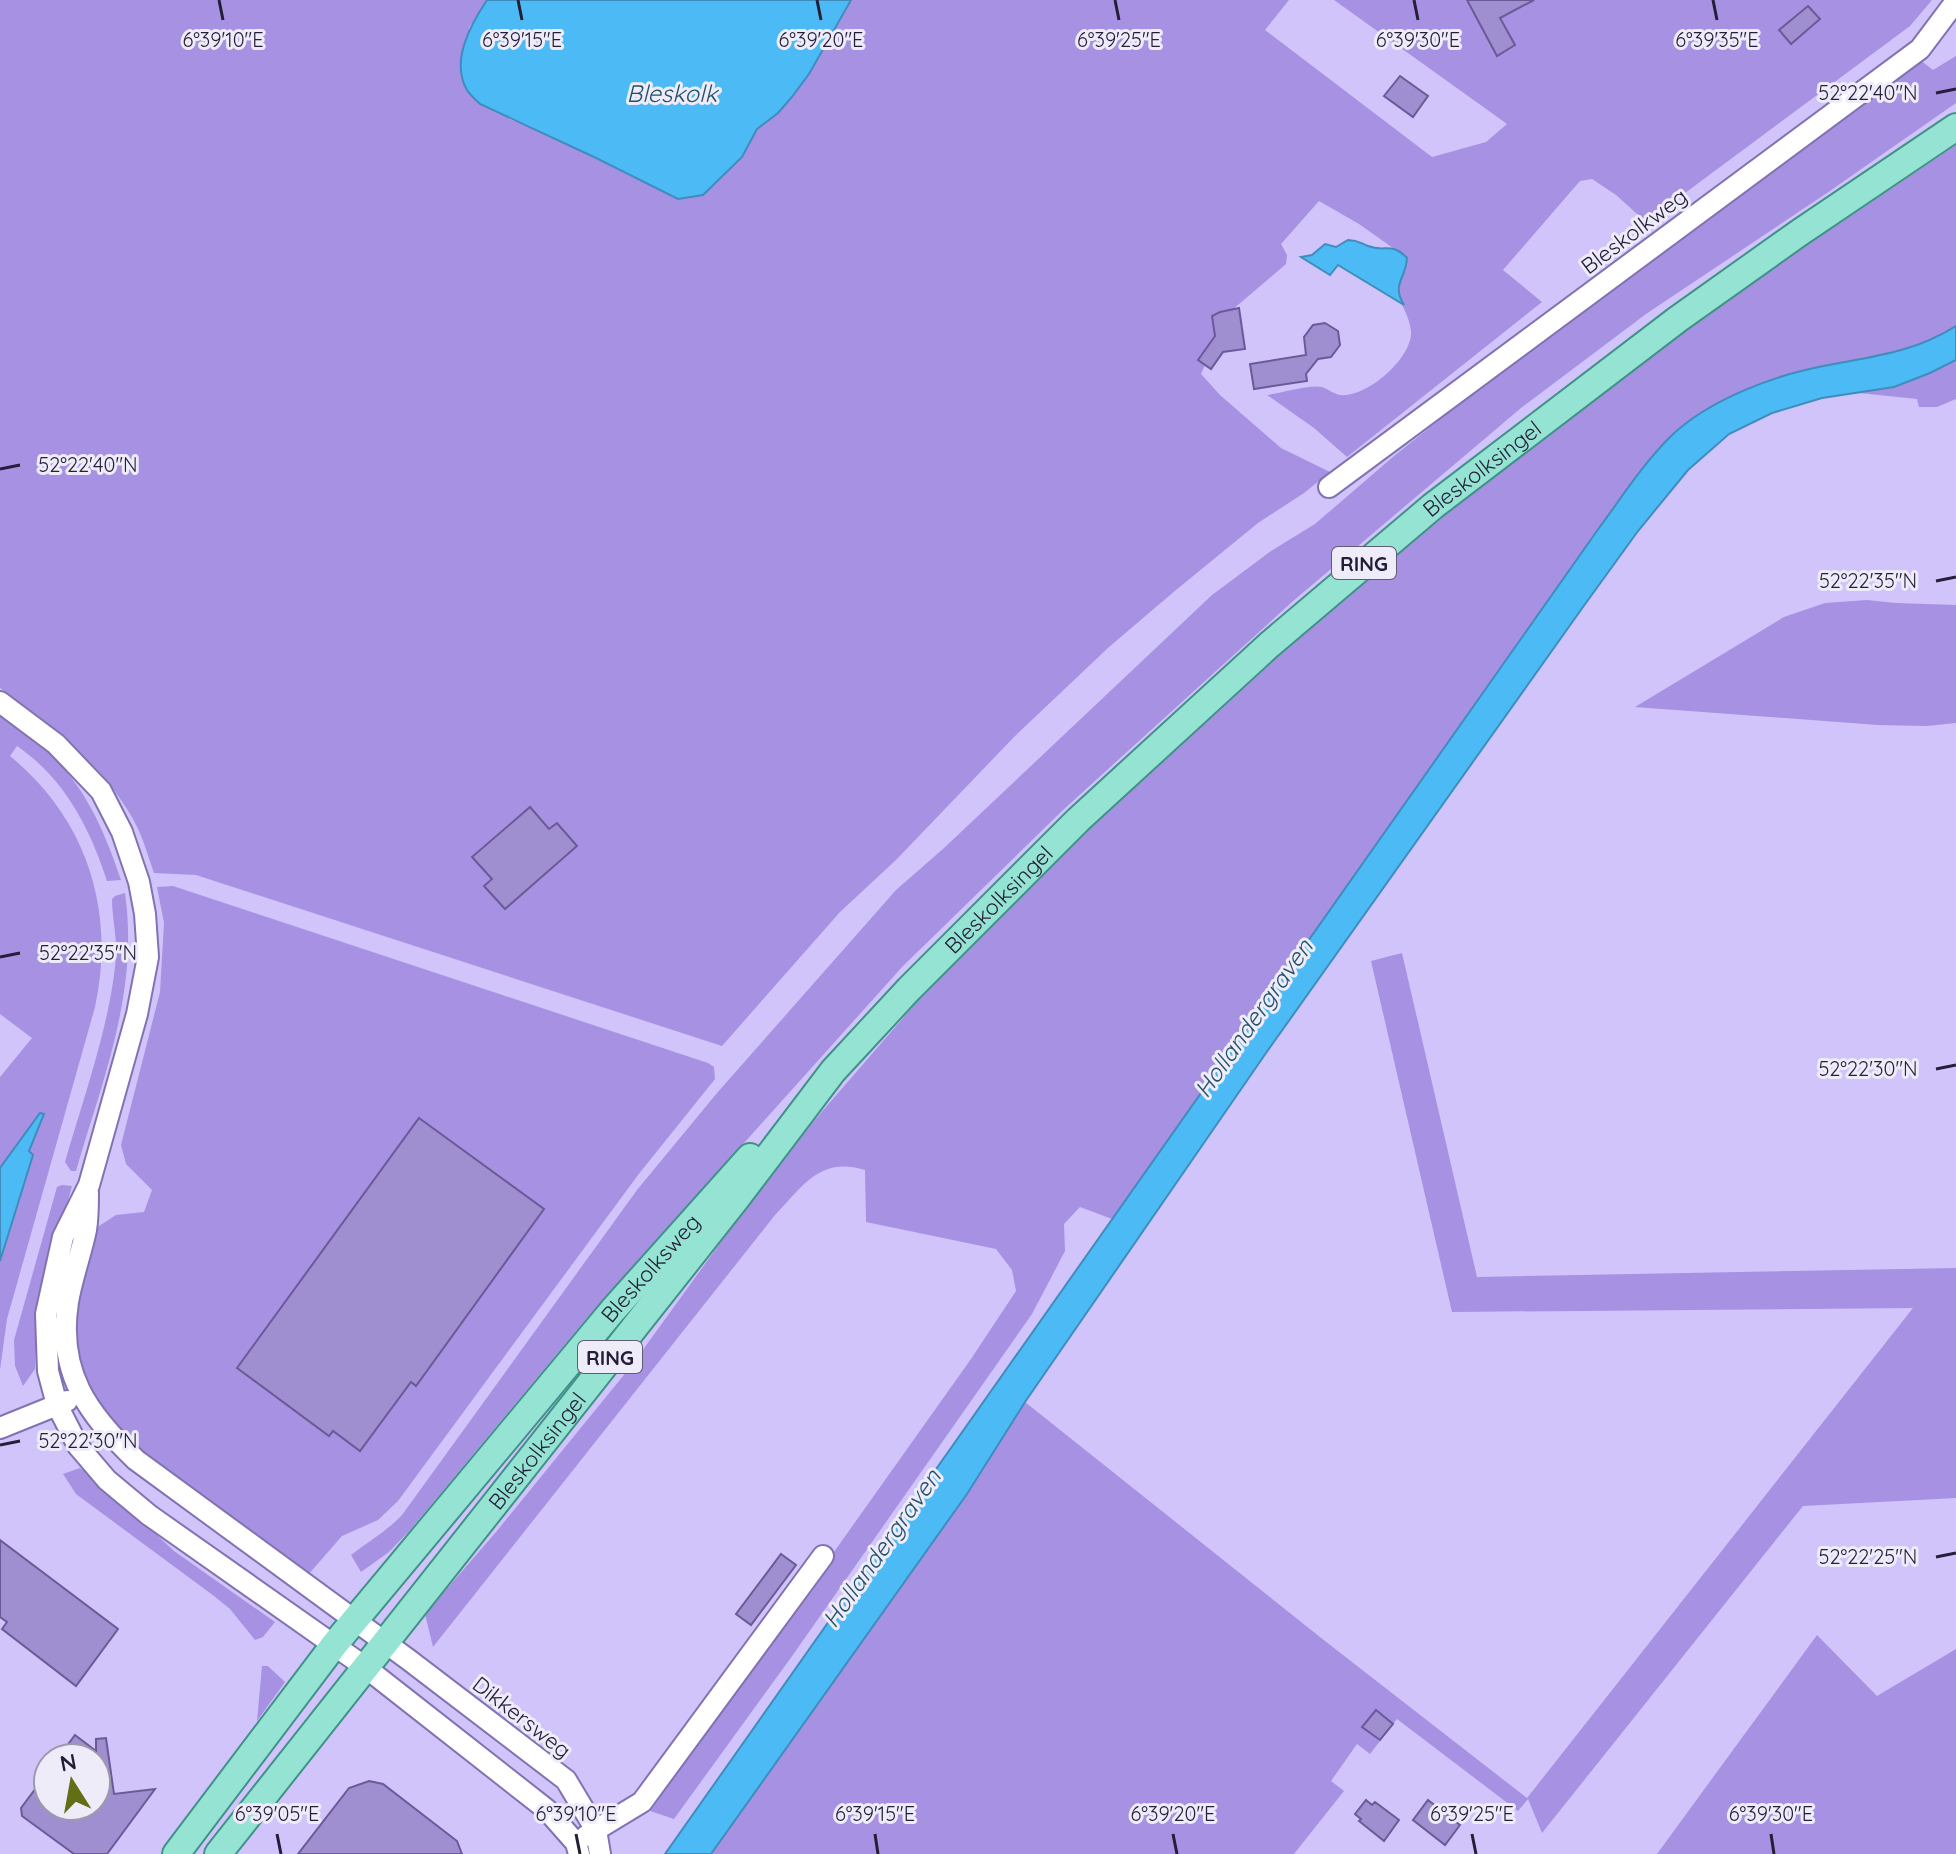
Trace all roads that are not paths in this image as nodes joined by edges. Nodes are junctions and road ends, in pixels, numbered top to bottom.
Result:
1 (1956, 1) edge
2 (1956, 127) edge
3 (1329, 487) dead end
4 (0, 702) edge
5 (833, 1071) junction
6 (89, 1185) junction
7 (82, 1396) junction
8 (57, 1405) junction
9 (0, 1428) edge
10 (823, 1556) dead end
11 (355, 1620) junction
12 (384, 1641) junction
13 (334, 1645) junction
14 (365, 1667) junction
15 (596, 1830) junction
16 (577, 1848) edge
17 (176, 1854) edge
18 (218, 1854) edge
19 (600, 1854) edge

1 - 3 street, Bleskolkweg
2 - 5 main road, Bleskolksingel / RING
4 - 6 street
5 - 11 main road, Bleskolksweg / RING
5 - 12 main road, Bleskolksingel / RING
6 - 7 street, Dikkersweg
6 - 8 street
7 - 8 street
7 - 11 street, Dikkersweg
8 - 9 street
8 - 13 street
10 - 15 street
11 - 12 street, Dikkersweg
11 - 13 main road, RING
12 - 14 main road, Bleskolksingel / RING
12 - 15 street, Dikkersweg
13 - 14 street
13 - 17 main road, RING
14 - 16 street
14 - 18 main road, Bleskolksingel / RING
15 - 16 street
15 - 19 street, Dikkersweg

